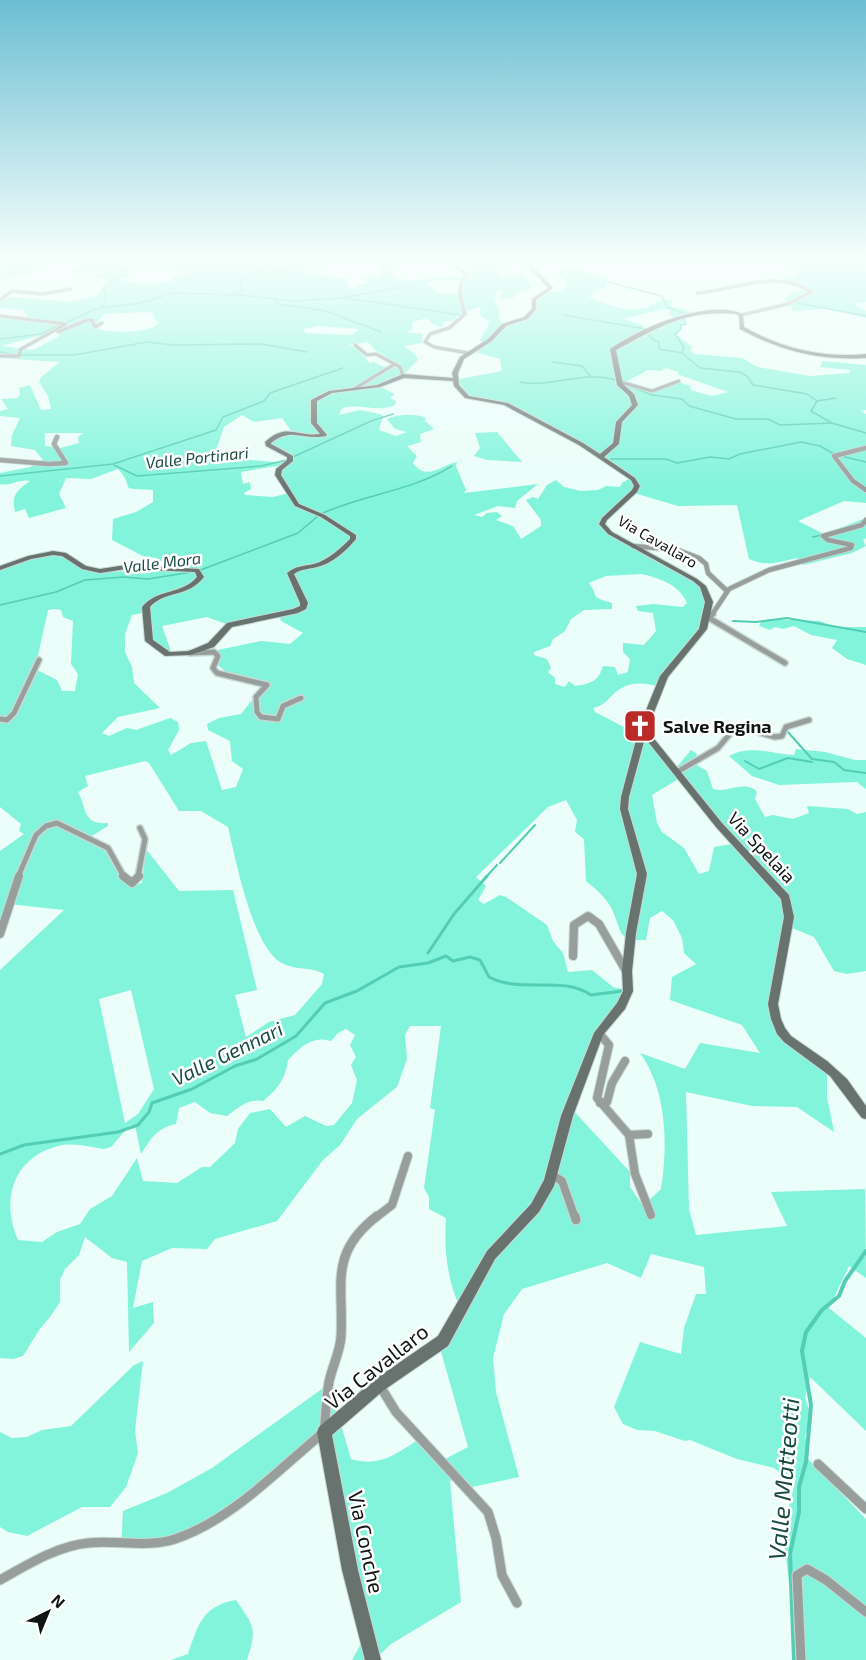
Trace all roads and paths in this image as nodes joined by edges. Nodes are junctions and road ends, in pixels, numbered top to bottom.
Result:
1 (45, 336) edge
2 (428, 336) edge
3 (493, 336) edge
4 (637, 336) edge
5 (759, 336) edge
6 (355, 345) dead end
7 (468, 353) junction
8 (0, 356) edge
9 (866, 356) edge
10 (395, 364) junction
11 (403, 376) junction
12 (455, 380) junction
13 (679, 381) dead end
14 (620, 382) junction
15 (350, 389) junction
16 (57, 437) dead end
17 (866, 448) edge
18 (601, 457) junction
19 (0, 460) edge
20 (866, 490) edge
21 (866, 520) edge
22 (633, 546) junction
23 (0, 568) edge
24 (727, 591) junction
25 (707, 618) junction
26 (749, 643) junction
27 (773, 650) dead end
28 (190, 653) junction
29 (39, 660) dead end
30 (785, 663) dead end
31 (302, 698) dead end
32 (0, 719) edge
33 (809, 720) dead end
34 (643, 731) junction
35 (677, 772) junction
36 (140, 828) dead end
37 (0, 934) edge
38 (573, 956) dead end
39 (627, 971) junction
40 (599, 1033) junction
41 (625, 1061) dead end
42 (600, 1102) junction
43 (866, 1114) edge
44 (648, 1134) dead end
45 (629, 1135) junction
46 (408, 1156) dead end
47 (552, 1175) junction
48 (651, 1215) dead end
49 (576, 1220) dead end
50 (379, 1385) junction
51 (324, 1432) junction
52 (818, 1464) dead end
53 (866, 1509) edge
54 (0, 1580) edge
55 (517, 1603) dead end
56 (866, 1612) edge
57 (373, 1660) edge
58 (801, 1660) edge

1 - 8 street
2 - 7 street
3 - 7 street
4 - 14 street
5 - 9 street
6 - 10 street
7 - 12 street
10 - 11 street
10 - 15 street
11 - 12 street
11 - 15 street
12 - 18 street, Via Cavallaro
13 - 14 street
14 - 18 street
15 - 28 street
16 - 19 street
17 - 20 street
18 - 22 street, Via Cavallaro
21 - 24 street
22 - 24 street
22 - 25 street, Via Cavallaro
23 - 28 street
24 - 25 street
25 - 26 street
25 - 34 street, Via Cavallaro
26 - 27 street
26 - 30 street
28 - 31 street
29 - 32 street
33 - 35 street
34 - 35 street, Via Spelaia
34 - 39 street, Via Cavallaro
35 - 43 street, Via Spelaia
36 - 37 street
38 - 39 street
39 - 40 street, Via Cavallaro
40 - 42 street
40 - 47 street, Via Cavallaro
41 - 42 street
42 - 45 street
44 - 45 street
45 - 48 street
46 - 51 street, Via Cavallaro
47 - 49 street
47 - 50 street, Via Cavallaro
50 - 51 street, Via Cavallaro
50 - 55 street
51 - 54 street
51 - 57 street, Via Conche
52 - 53 street
56 - 58 street

